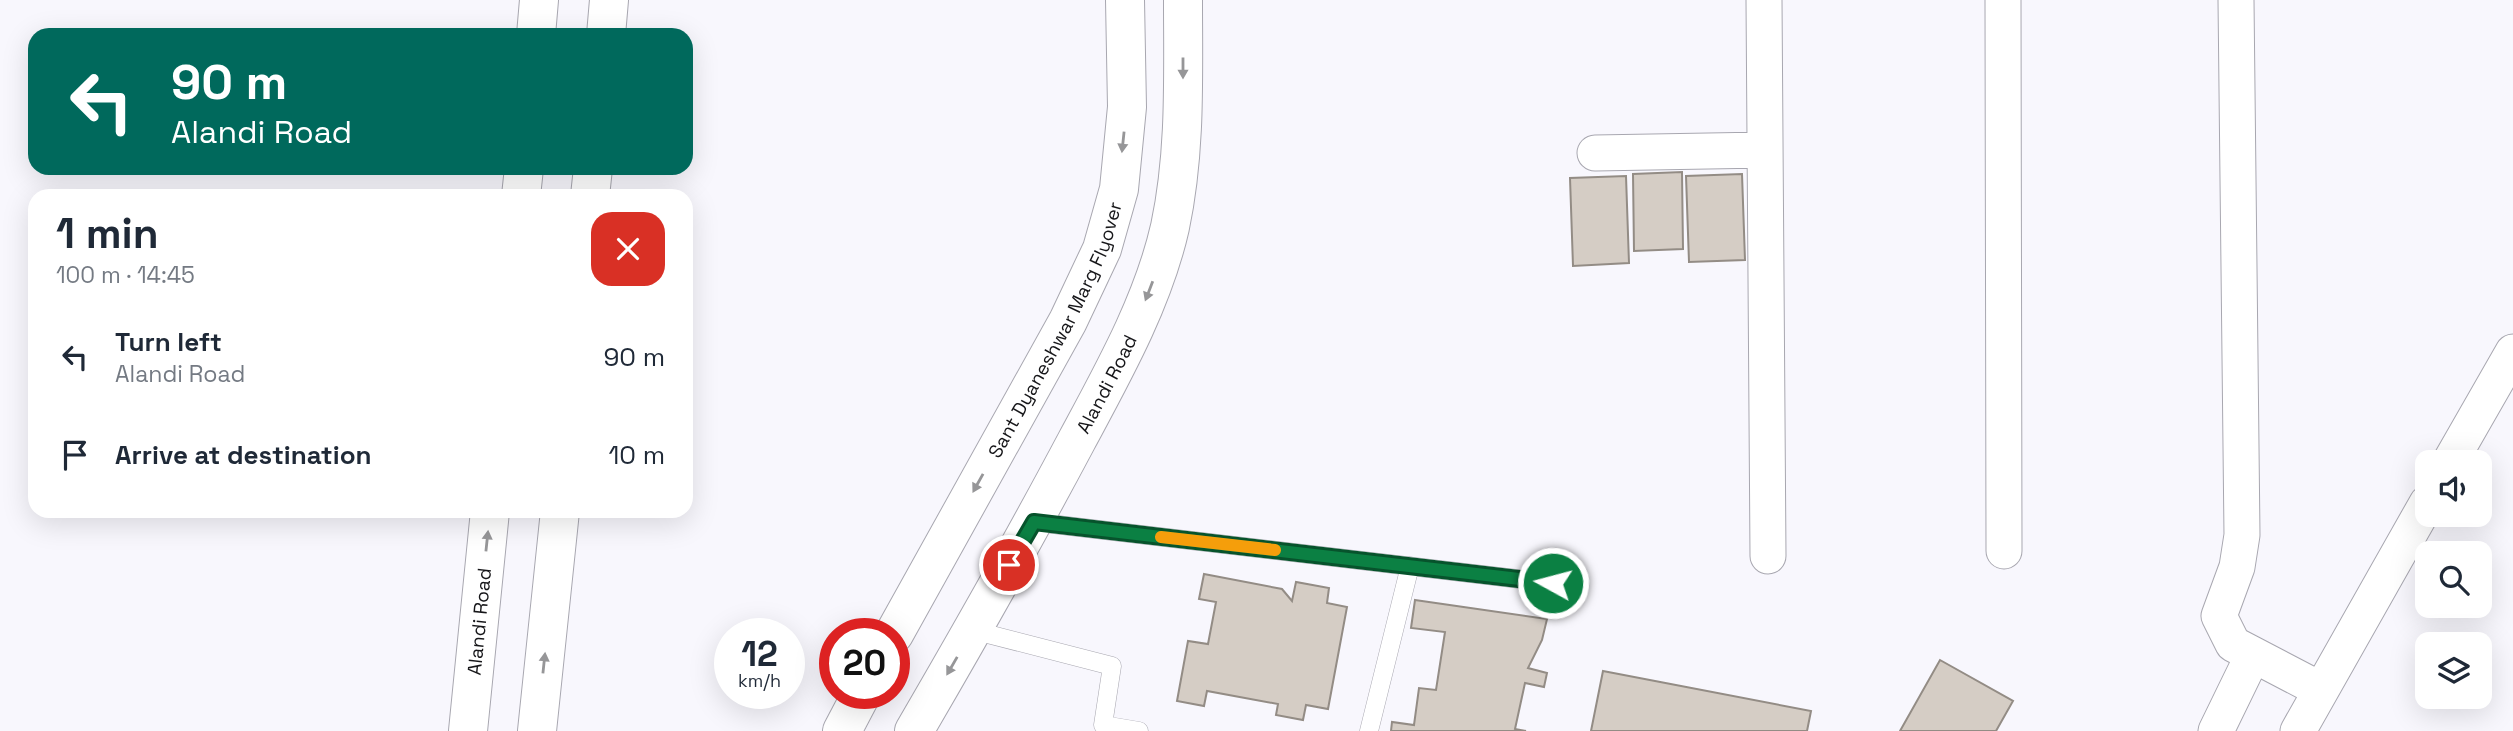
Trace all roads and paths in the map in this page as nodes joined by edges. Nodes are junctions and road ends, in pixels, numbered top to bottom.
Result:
1 (539, 0) edge
2 (609, 0) edge
3 (1125, 0) edge
4 (1183, 0) edge
5 (1764, 0) edge
6 (2003, 0) edge
7 (2236, 0) edge
8 (537, 28) edge
9 (607, 28) edge
10 (1765, 150) junction
11 (1595, 153) dead end
12 (2513, 352) edge
13 (2458, 450) edge
14 (489, 518) edge
15 (559, 518) edge
16 (1034, 522) junction
17 (2415, 524) edge
18 (2004, 551) dead end
19 (1768, 556) dead end
20 (1410, 566) junction
21 (1553, 583) dead end
22 (903, 618) edge
23 (972, 630) junction
24 (2253, 655) junction
25 (2321, 690) junction
26 (854, 709) edge
27 (468, 731) edge
28 (537, 731) edge
29 (842, 731) edge
30 (914, 731) edge
31 (1139, 731) edge
32 (1369, 731) edge
33 (2216, 731) edge
34 (2298, 731) edge

1 - 8 street
2 - 9 street
3 -> 22 street, Sant Dyaneshwar Marg Flyover
4 -> 16 street, Alandi Road
5 - 10 street
6 - 18 street
7 - 24 street
10 - 11 street
10 - 19 street
12 - 13 street
27 -> 14 street, Alandi Road
28 -> 15 street
16 - 20 lane
16 - 23 street, Alandi Road
17 - 25 street
20 - 21 lane
20 - 32 lane
23 -> 30 street, Alandi Road
23 - 31 lane
24 - 25 street
24 - 33 street
25 - 34 street
26 - 29 street

